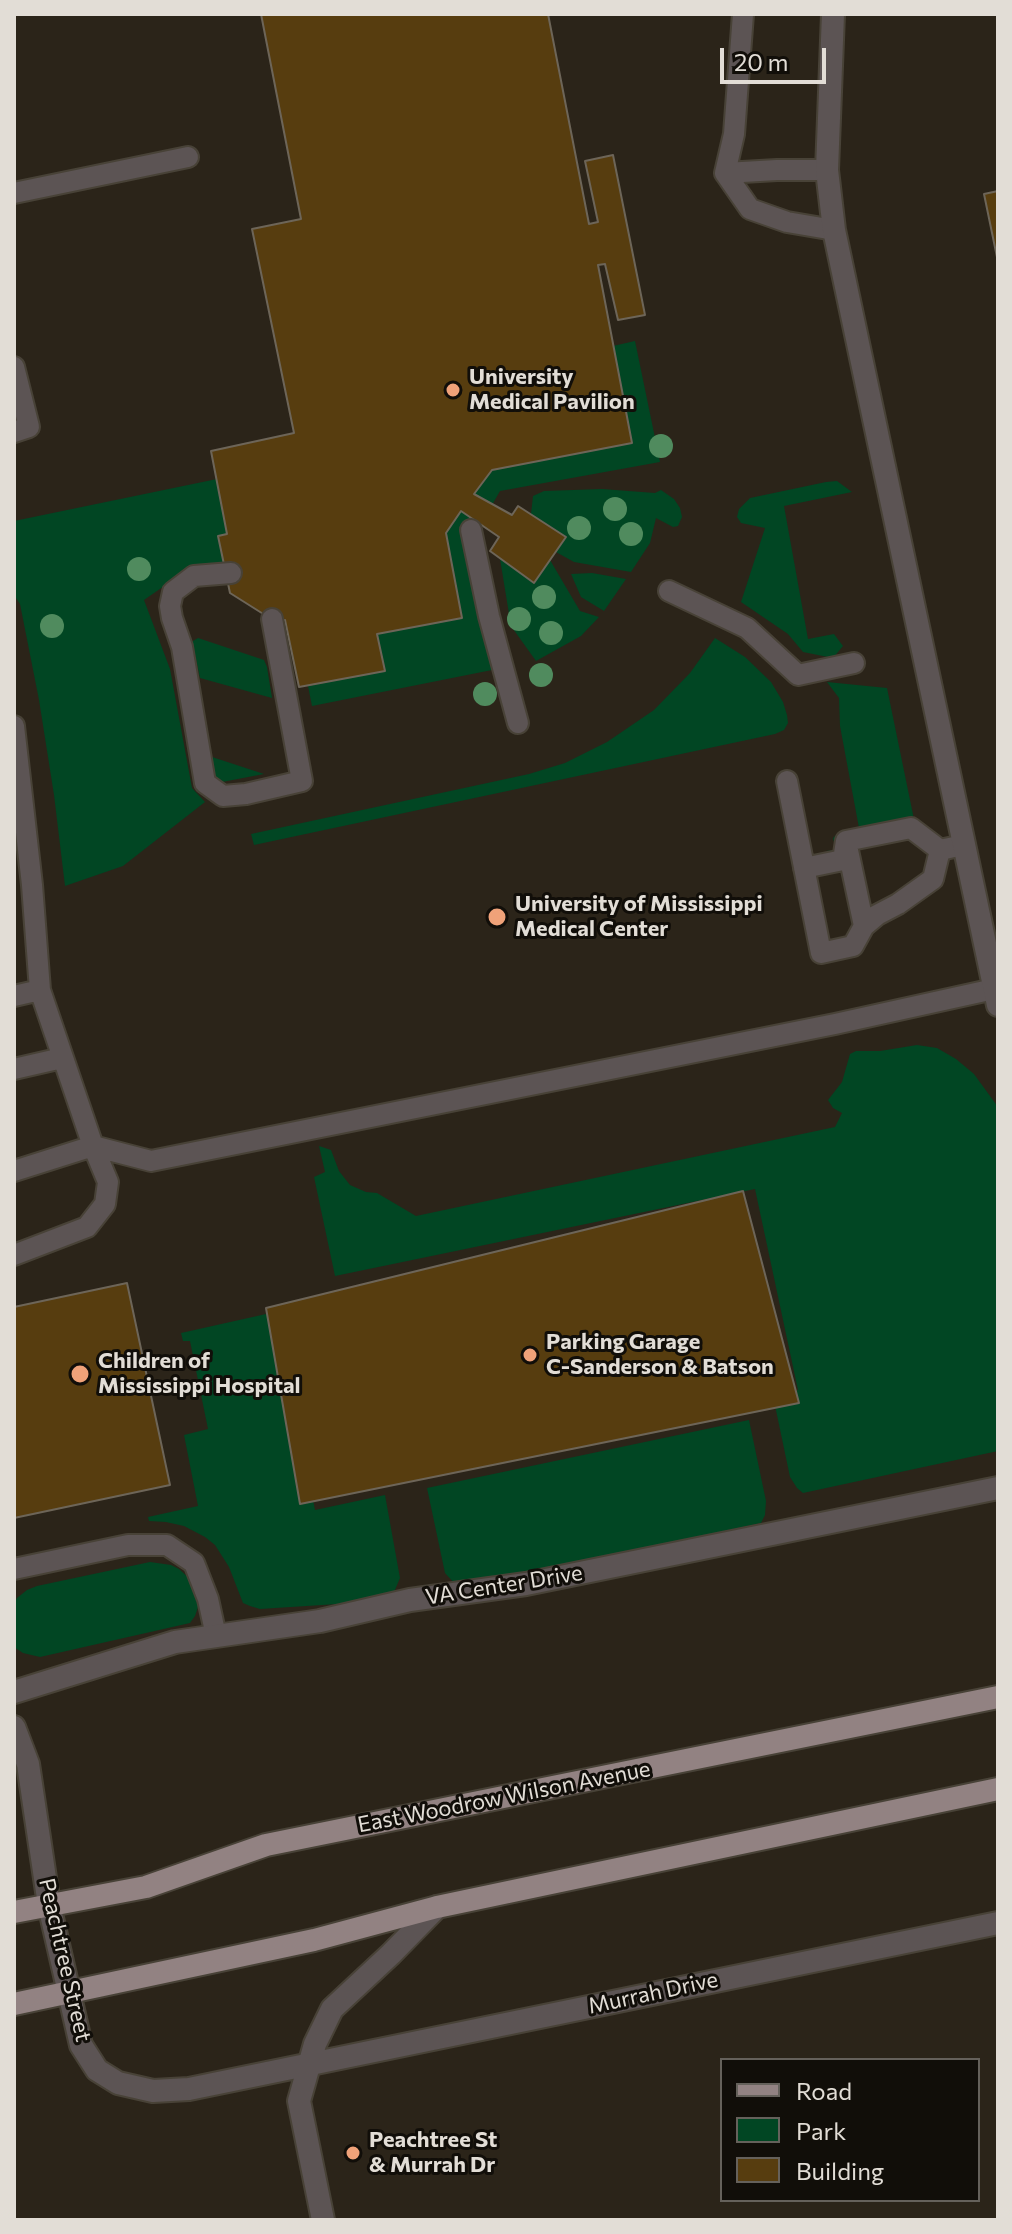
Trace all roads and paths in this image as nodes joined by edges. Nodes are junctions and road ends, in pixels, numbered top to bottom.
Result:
1 (743, 14) edge
2 (833, 14) edge
3 (188, 157) dead end
4 (827, 170) junction
5 (725, 173) junction
6 (14, 193) edge
7 (834, 230) junction
8 (14, 367) edge
9 (14, 432) edge
10 (471, 530) dead end
11 (231, 573) dead end
12 (669, 591) dead end
13 (272, 619) dead end
14 (854, 663) dead end
15 (518, 723) dead end
16 (14, 726) edge
17 (787, 781) dead end
18 (846, 841) junction
19 (965, 845) junction
20 (940, 850) junction
21 (804, 868) junction
22 (864, 926) junction
23 (40, 990) junction
24 (14, 996) edge
25 (996, 997) edge
26 (62, 1058) junction
27 (14, 1069) edge
28 (93, 1146) junction
29 (14, 1171) edge
30 (14, 1255) edge
31 (998, 1488) edge
32 (14, 1569) edge
33 (216, 1636) junction
34 (14, 1692) edge
35 (998, 1697) edge
36 (14, 1727) edge
37 (998, 1789) edge
38 (49, 1905) junction
39 (437, 1907) junction
40 (14, 1912) edge
41 (998, 1923) edge
42 (68, 1993) junction
43 (14, 2004) edge
44 (309, 2064) junction
45 (323, 2220) edge

1 - 5 lane
2 - 4 street
3 - 6 lane
4 - 5 lane
4 - 7 street
5 - 7 lane
7 - 19 street
8 - 9 lane
10 - 15 lane
11 - 13 lane
12 - 14 lane
16 - 23 lane
17 - 21 lane
18 - 20 lane
18 - 21 lane
18 - 22 lane
19 - 20 lane
19 - 25 street
20 - 22 lane
21 - 22 lane
23 - 24 lane
23 - 26 lane
25 - 28 lane
26 - 27 lane
26 - 28 lane
28 - 29 lane
28 - 30 lane
31 - 33 street, VA Center Drive
32 - 33 lane
33 - 34 street, VA Center Drive
35 - 38 main road, East Woodrow Wilson Avenue
36 - 38 street, Peachtree Street
37 - 39 main road
38 - 40 main road, East Woodrow Wilson Avenue
38 - 42 street, Peachtree Street
39 - 42 main road
39 - 44 street
41 - 44 street, Murrah Drive
42 - 43 main road
42 - 44 street, Peachtree Street
44 - 45 street

